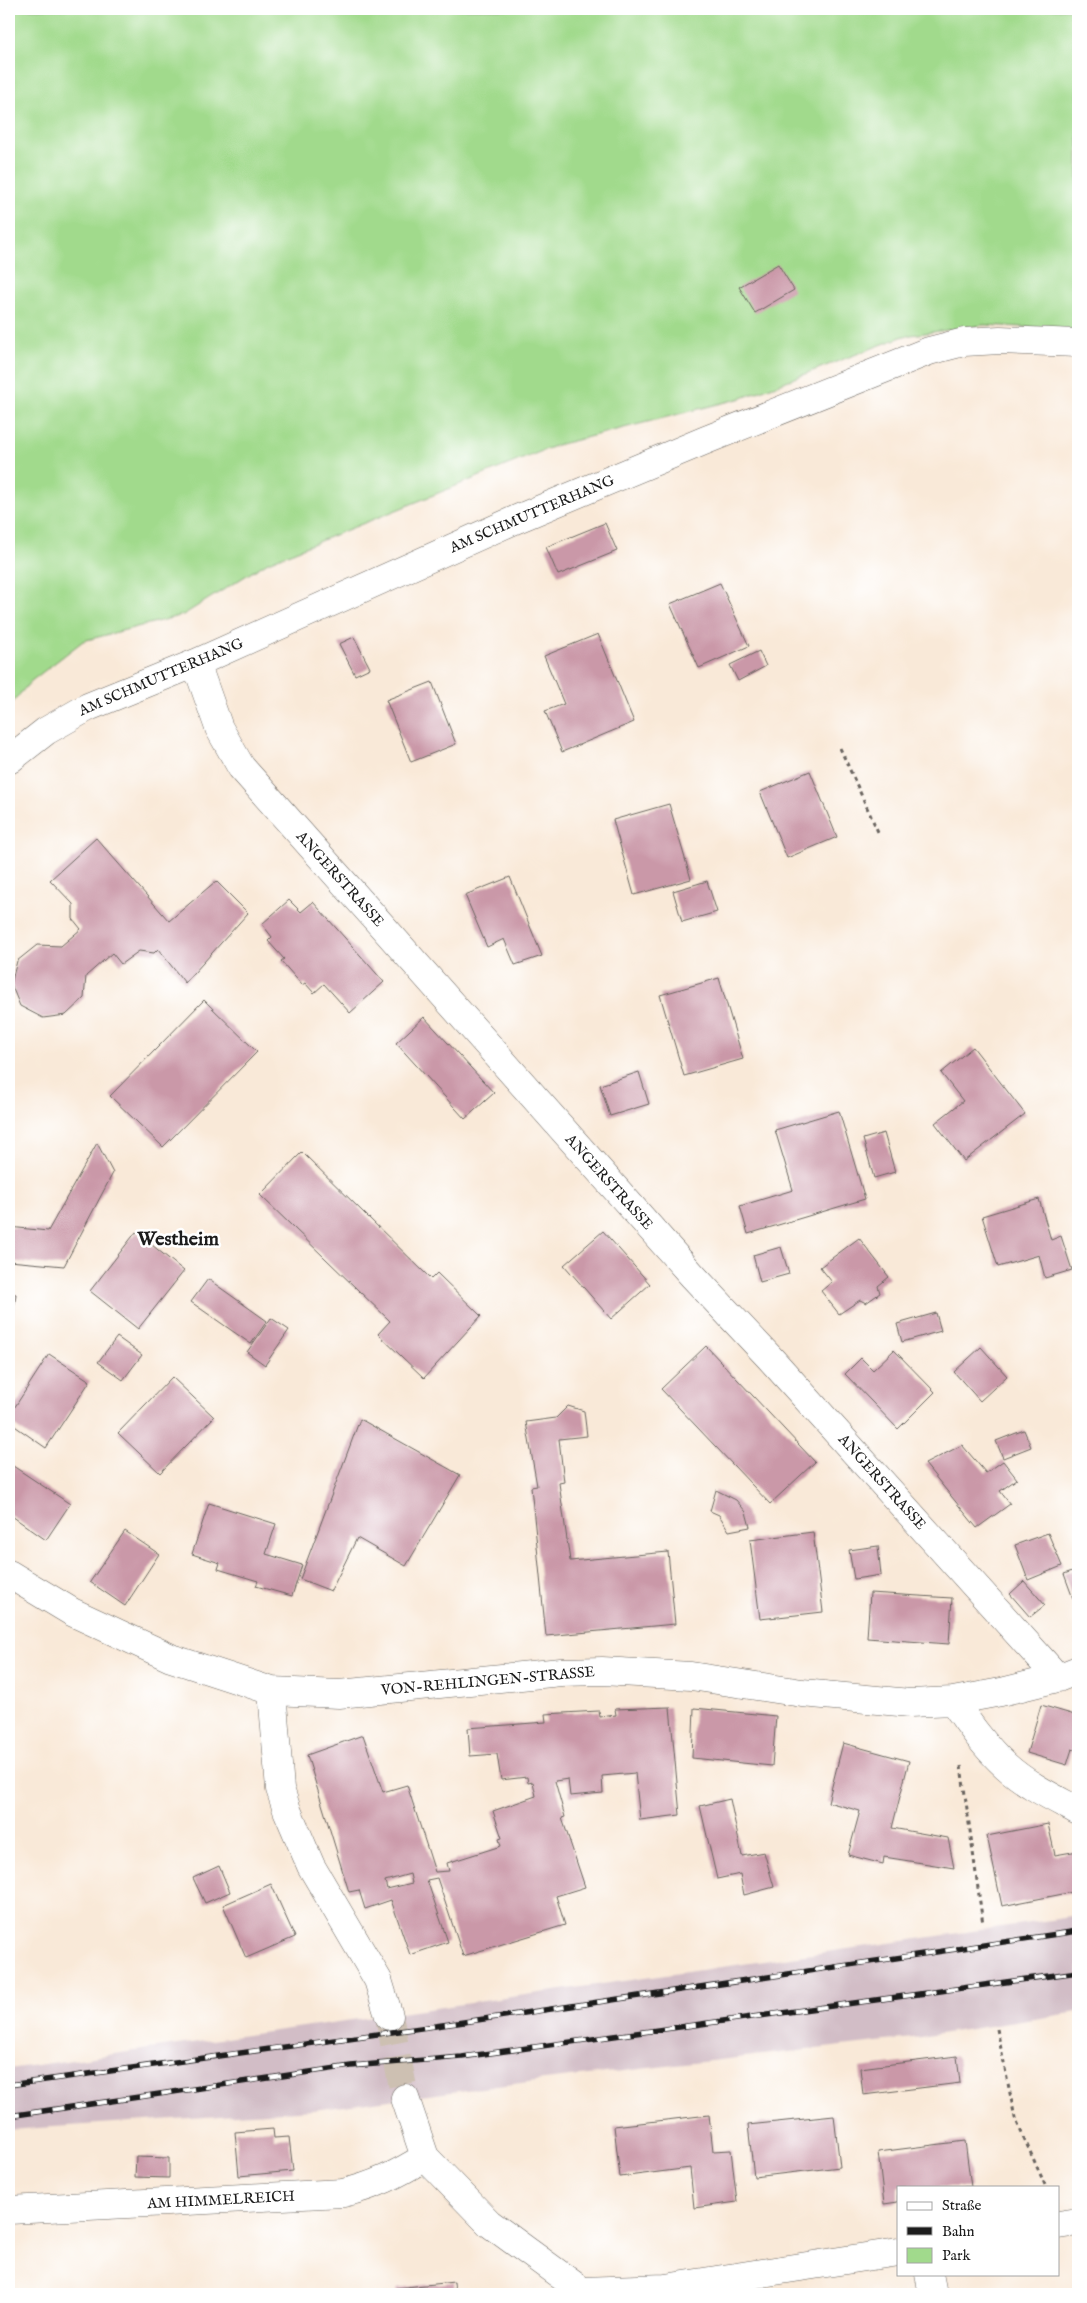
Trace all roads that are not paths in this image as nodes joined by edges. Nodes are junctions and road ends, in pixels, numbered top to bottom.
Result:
1 (1078, 343) edge
2 (196, 663) junction
3 (9, 760) edge
4 (9, 1574) edge
5 (1068, 1674) edge
6 (272, 1691) junction
7 (952, 1701) junction
8 (1078, 1811) edge
9 (389, 2016) tunnel mouth
10 (405, 2098) tunnel mouth
11 (425, 2157) junction
12 (9, 2210) edge
13 (1078, 2222) edge
14 (1060, 2225) edge
15 (897, 2252) edge
16 (929, 2276) edge
17 (577, 2292) edge
18 (933, 2294) edge

1 - 2 street, AM SCHMUTTERHANG
2 - 3 street, AM SCHMUTTERHANG
2 - 5 street, ANGERSTRASSE
4 - 6 street, VON-REHLINGEN-STRASSE
5 - 7 street, VON-REHLINGEN-STRASSE
6 - 7 street, VON-REHLINGEN-STRASSE
6 - 9 street
7 - 8 street
10 - 11 street
11 - 12 street, AM HIMMELREICH
11 - 17 street
13 - 14 street
15 - 17 street
16 - 18 street

